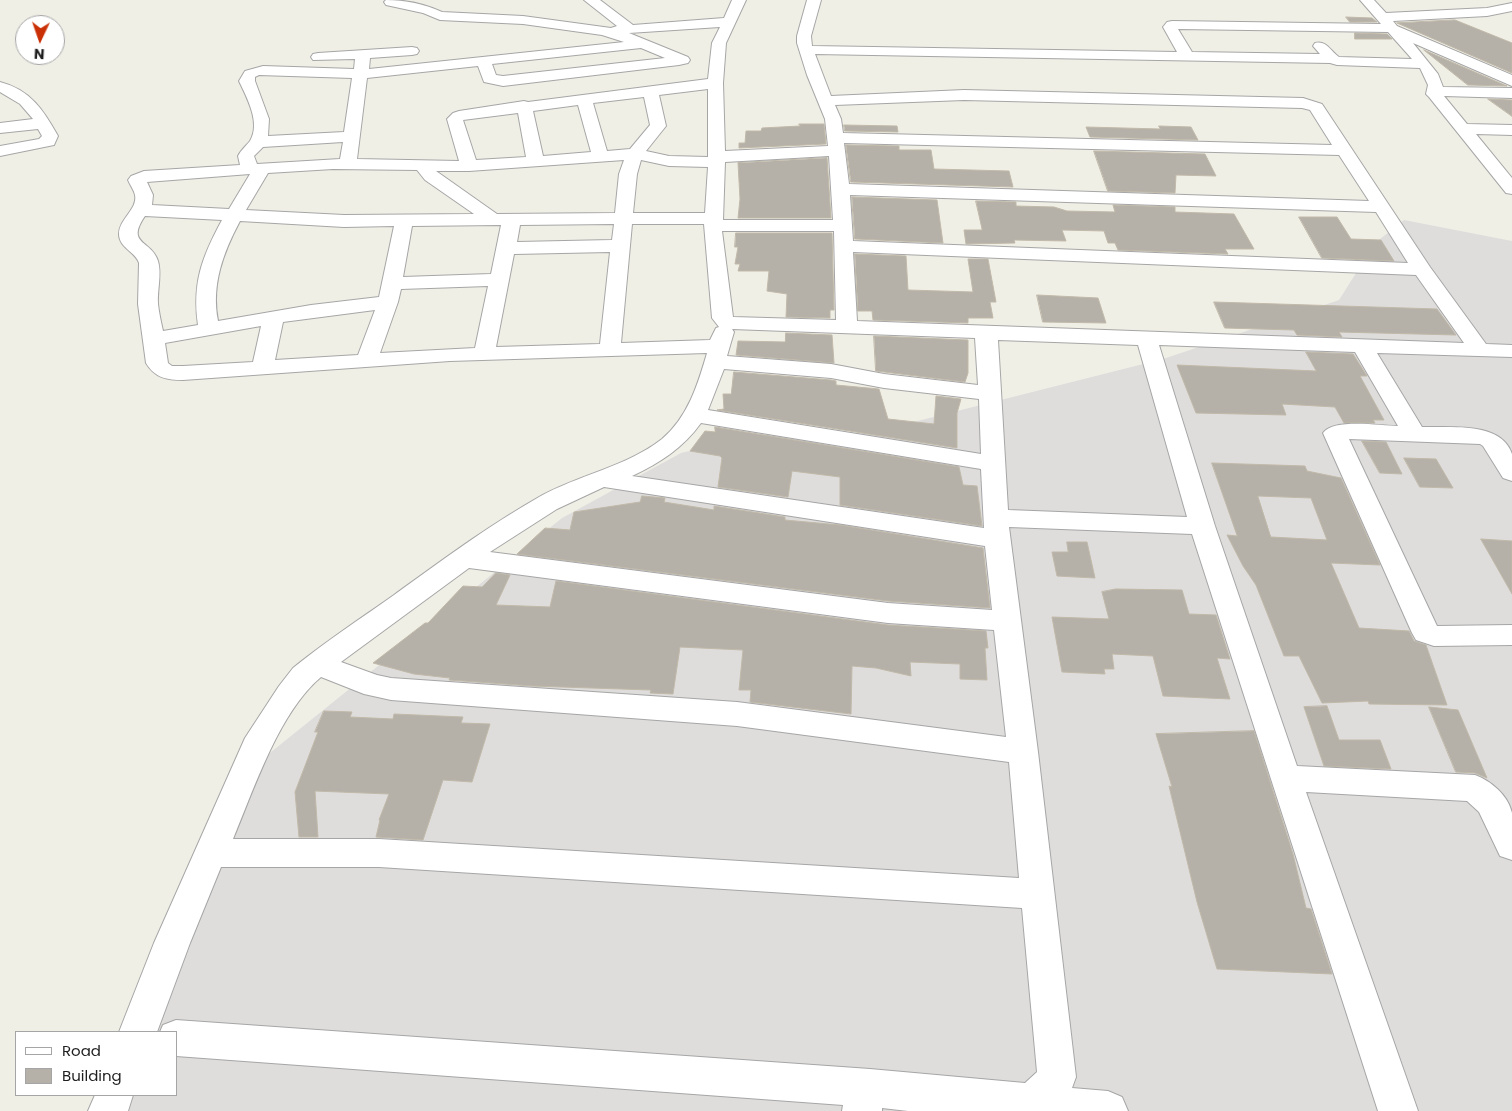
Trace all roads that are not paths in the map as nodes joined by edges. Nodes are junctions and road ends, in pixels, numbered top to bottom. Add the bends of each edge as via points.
1 (591, 0) edge
2 (814, 0) edge
3 (1367, 0) edge
4 (1486, 0) edge
5 (391, 2) dead end
6 (1511, 8) edge
7 (734, 11) edge
8 (1386, 22) junction
9 (1303, 27) junction
10 (630, 29) junction
11 (602, 31) junction
12 (411, 37) dead end
13 (642, 44) junction
14 (806, 50) junction
15 (364, 55) junction
16 (717, 56) junction
17 (1187, 56) junction
18 (1332, 59) junction
19 (683, 60) junction
20 (484, 61) junction
21 (1424, 64) junction
22 (436, 67) junction
23 (263, 70) junction
24 (362, 74) junction
25 (503, 81) junction
26 (1512, 81) edge
27 (715, 83) junction
28 (0, 87) edge
29 (650, 91) junction
30 (1435, 91) junction
31 (1512, 92) edge
32 (584, 99) junction
33 (825, 101) junction
34 (519, 107) junction
35 (44, 123) junction
36 (0, 128) edge
37 (1463, 129) junction
38 (1512, 130) edge
39 (352, 138) junction
40 (258, 142) junction
41 (836, 144) junction
42 (0, 150) edge
43 (1343, 150) junction
44 (635, 154) junction
45 (600, 155) junction
46 (535, 160) junction
47 (717, 160) junction
48 (348, 164) junction
49 (422, 165) junction
50 (469, 166) junction
51 (256, 169) junction
52 (841, 189) junction
53 (1512, 189) edge
54 (1380, 207) junction
55 (140, 210) junction
56 (234, 216) junction
57 (512, 218) junction
58 (492, 219) junction
59 (404, 220) junction
60 (624, 220) junction
61 (714, 222) junction
62 (843, 226) junction
63 (621, 246) junction
64 (844, 246) junction
65 (505, 248) junction
66 (1422, 269) junction
67 (499, 280) junction
68 (390, 293) junction
69 (273, 318) junction
70 (847, 327) junction
71 (209, 329) junction
72 (982, 333) junction
73 (1146, 337) junction
74 (154, 339) junction
75 (720, 343) junction
76 (1362, 345) junction
77 (610, 350) junction
78 (1478, 350) junction
79 (1512, 351) edge
80 (484, 354) junction
81 (366, 361) junction
82 (263, 368) junction
83 (989, 393) junction
84 (694, 415) junction
85 (1414, 434) junction
86 (993, 463) junction
87 (1512, 473) edge
88 (602, 479) junction
89 (1202, 526) junction
90 (996, 528) junction
91 (464, 558) junction
92 (1006, 620) junction
93 (1512, 635) edge
94 (317, 664) junction
95 (1023, 752) junction
96 (1284, 778) junction
97 (1502, 803) edge
98 (1512, 846) edge
99 (212, 853) junction
100 (1038, 894) junction
101 (138, 1031) edge
102 (178, 1038) edge
103 (114, 1096) edge
104 (866, 1100) edge
105 (1029, 1103) junction
106 (108, 1111) edge
107 (1108, 1111) edge
108 (1398, 1111) edge

1 - 10 street
2 - 14 street via 804,36
3 - 8 street
4 - 6 street
5 - 11 street via 440,16 523,20
6 - 8 street
7 - 10 street
7 - 16 street via 719,43
8 - 9 street
8 - 21 street
8 - 26 street
9 - 17 street via 1172,25 1170,27
9 - 18 street
10 - 11 street
11 - 13 street
12 - 15 street via 367,42 363,46
13 - 19 street
13 - 20 street
14 - 17 street
14 - 33 street
15 - 22 street via 428,50
15 - 23 street via 291,58
15 - 24 street
16 - 19 street
16 - 27 street
17 - 18 street
18 - 21 street
19 - 25 street
20 - 22 street
20 - 25 street via 490,79
21 - 30 street via 1433,77
22 - 24 street
23 - 24 street
23 - 40 street via 252,72 247,77 262,122
24 - 39 street
25 - 34 street
27 - 29 street
27 - 47 street
28 - 35 street via 30,103
29 - 32 street
29 - 44 street via 658,126
30 - 31 street
30 - 37 street via 1434,94
32 - 34 street
32 - 45 street
33 - 41 street via 833,118
33 - 43 street via 964,95 1302,103 1316,107
34 - 46 street
34 - 50 street via 468,113 455,119
35 - 36 street
35 - 42 street via 50,136 48,141
37 - 38 street
37 - 53 street
39 - 40 street
39 - 48 street
40 - 51 street via 246,156
41 - 43 street
41 - 47 street
41 - 52 street
43 - 54 street
44 - 45 street
44 - 47 street via 669,161
44 - 60 street via 628,174
45 - 46 street
46 - 50 street
47 - 61 street
48 - 49 street
48 - 51 street
49 - 50 street
49 - 58 street
51 - 55 street via 144,176 137,180 144,195
51 - 56 street
52 - 54 street
52 - 62 street
54 - 66 street
55 - 56 street
55 - 74 street via 130,224 128,236 149,263 148,304
56 - 59 street via 322,221
56 - 71 street via 214,256 205,296
57 - 58 street
57 - 60 street
57 - 65 street
58 - 59 street
59 - 68 street
60 - 61 street
60 - 63 street
61 - 62 street
61 - 75 street via 722,318
62 - 64 street
63 - 65 street
63 - 77 street
64 - 66 street
64 - 70 street
65 - 67 street
66 - 78 street
67 - 68 street
67 - 80 street
68 - 69 street
68 - 81 street
69 - 71 street
69 - 82 street
70 - 72 street
70 - 75 street
71 - 74 street
72 - 73 street
72 - 83 street via 987,338
73 - 76 street
73 - 89 street
74 - 82 street via 157,364 167,372
75 - 77 street
75 - 83 street via 884,381
75 - 84 street
76 - 78 street
76 - 85 street
77 - 80 street
78 - 79 street
80 - 81 street
81 - 82 street
83 - 86 street
84 - 86 street
84 - 88 street via 674,440 649,458
85 - 87 street via 1485,437 1490,439
85 - 93 street via 1339,430 1335,433 1426,633 1434,636
86 - 90 street
88 - 90 street
88 - 91 street via 548,502
89 - 90 street
89 - 96 street
90 - 92 street
91 - 92 street via 888,613
91 - 94 street
92 - 95 street
94 - 95 street via 374,686 391,689 737,714
94 - 99 street via 289,694 260,738
95 - 100 street
96 - 97 street via 1475,788
96 - 108 street
97 - 98 street
99 - 100 street via 379,854
99 - 101 street via 172,943
100 - 105 street via 1057,1077 1047,1091
102 - 104 street
103 - 106 street
104 - 105 street
105 - 107 street

